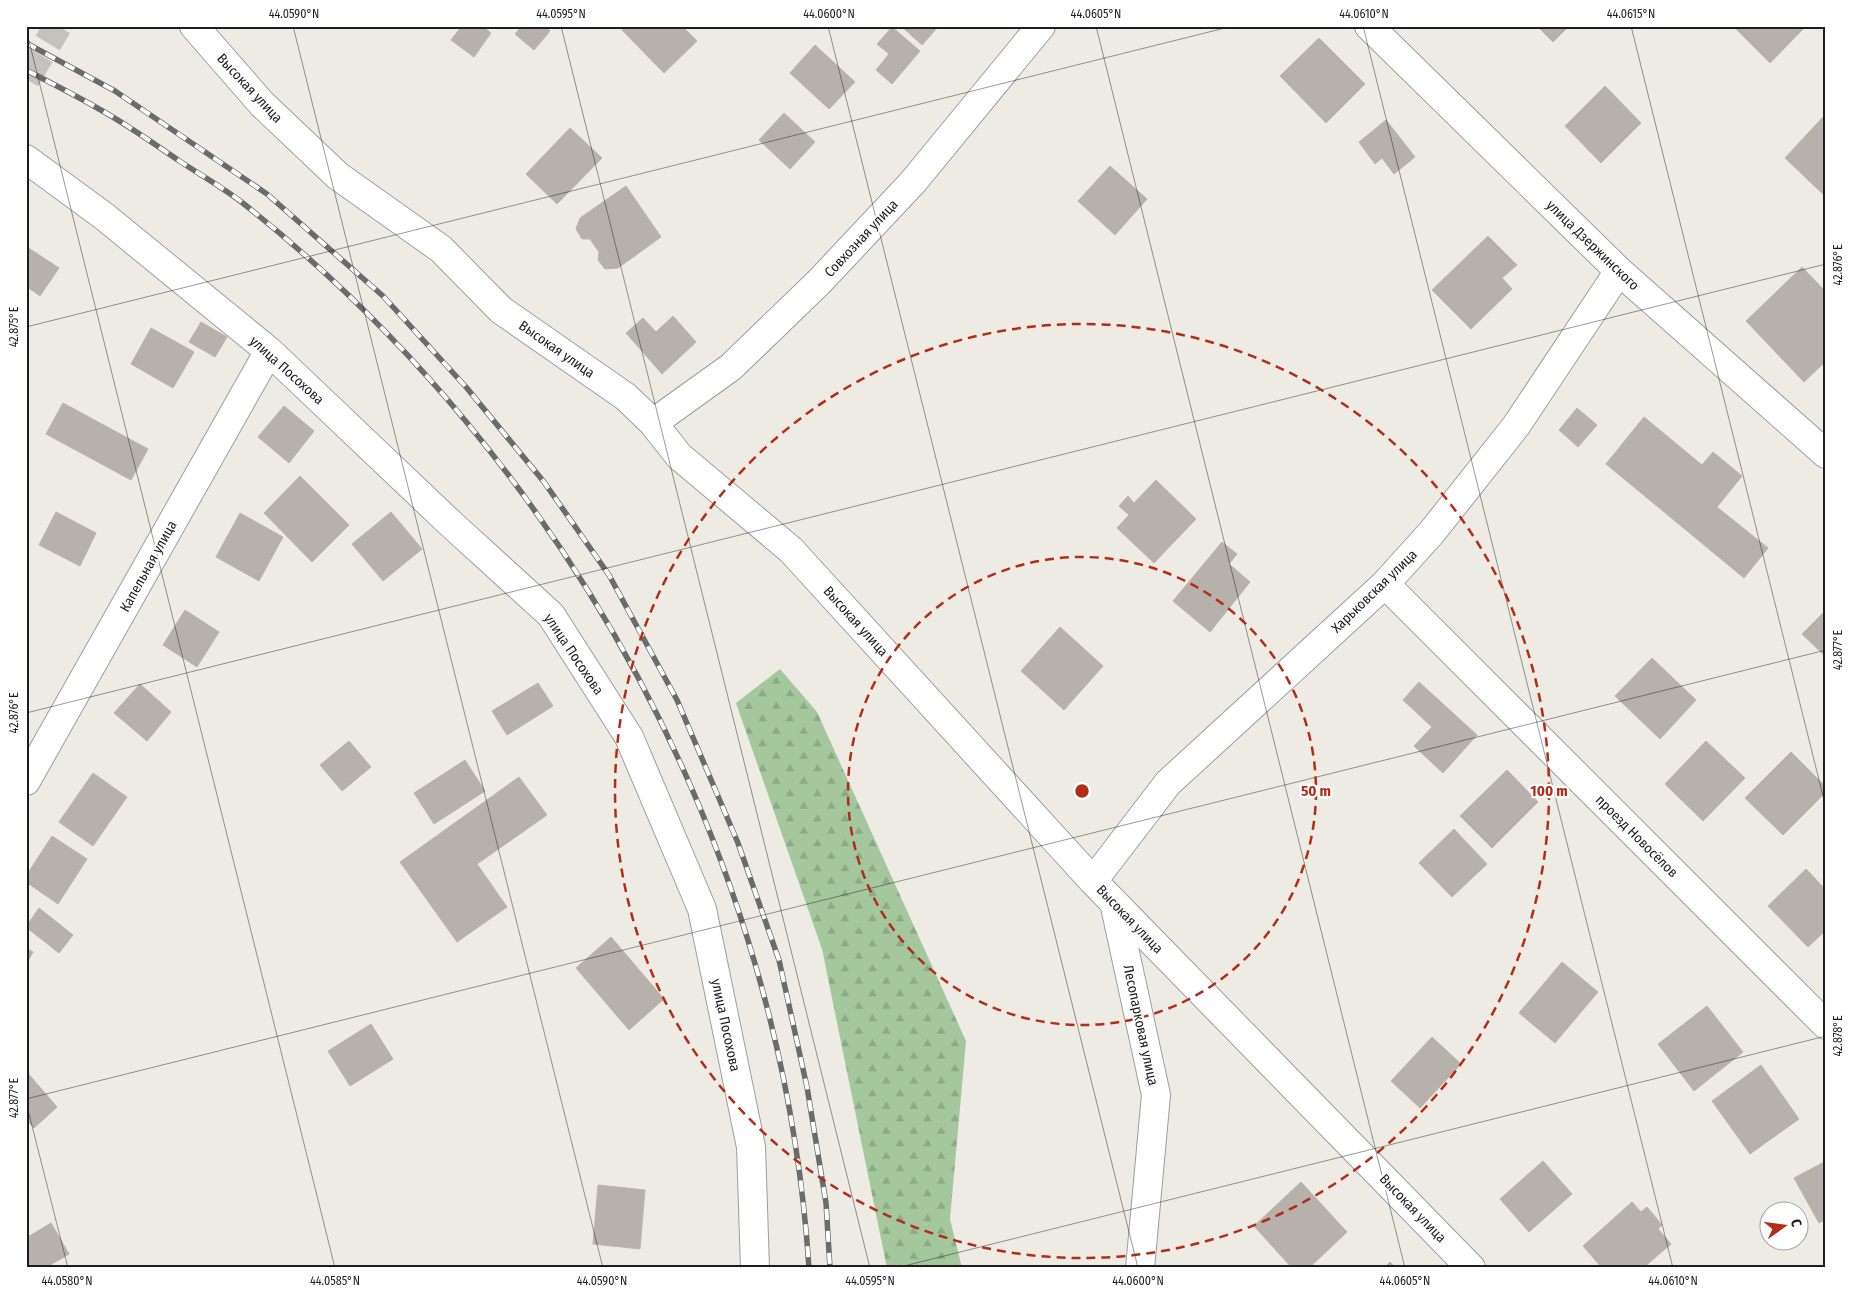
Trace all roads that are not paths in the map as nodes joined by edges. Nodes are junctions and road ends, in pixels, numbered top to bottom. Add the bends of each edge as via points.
1 (194, 26) edge
2 (1041, 26) edge
3 (1370, 26) edge
4 (26, 159) edge
5 (1619, 271) junction
6 (269, 351) junction
7 (653, 423) junction
8 (1826, 454) edge
9 (1385, 584) junction
10 (26, 781) edge
11 (1093, 881) junction
12 (1114, 902) junction
13 (1826, 1025) edge
14 (755, 1268) edge
15 (1140, 1268) edge
16 (1472, 1268) edge

1 - 7 street, Высокая улица via 262,104 338,176 441,249 501,310 626,397
2 - 7 street, Совхозная улица via 913,182 819,282 731,367
3 - 5 street, улица Дзержинского
4 - 6 street, улица Посохова via 105,217
5 - 8 street, улица Дзержинского
5 - 9 street, Харьковская улица via 1516,426 1432,532
6 - 10 street, Капельная улица
6 - 14 street, улица Посохова via 551,615 629,737 702,909 751,1147
7 - 11 street, Высокая улица via 679,456 792,550
9 - 11 street, Харьковская улица via 1168,783
9 - 13 street, проезд Новосёлов
11 - 12 street, Высокая улица
12 - 15 street, Лесопарковая улица via 1156,1095
12 - 16 street, Высокая улица

